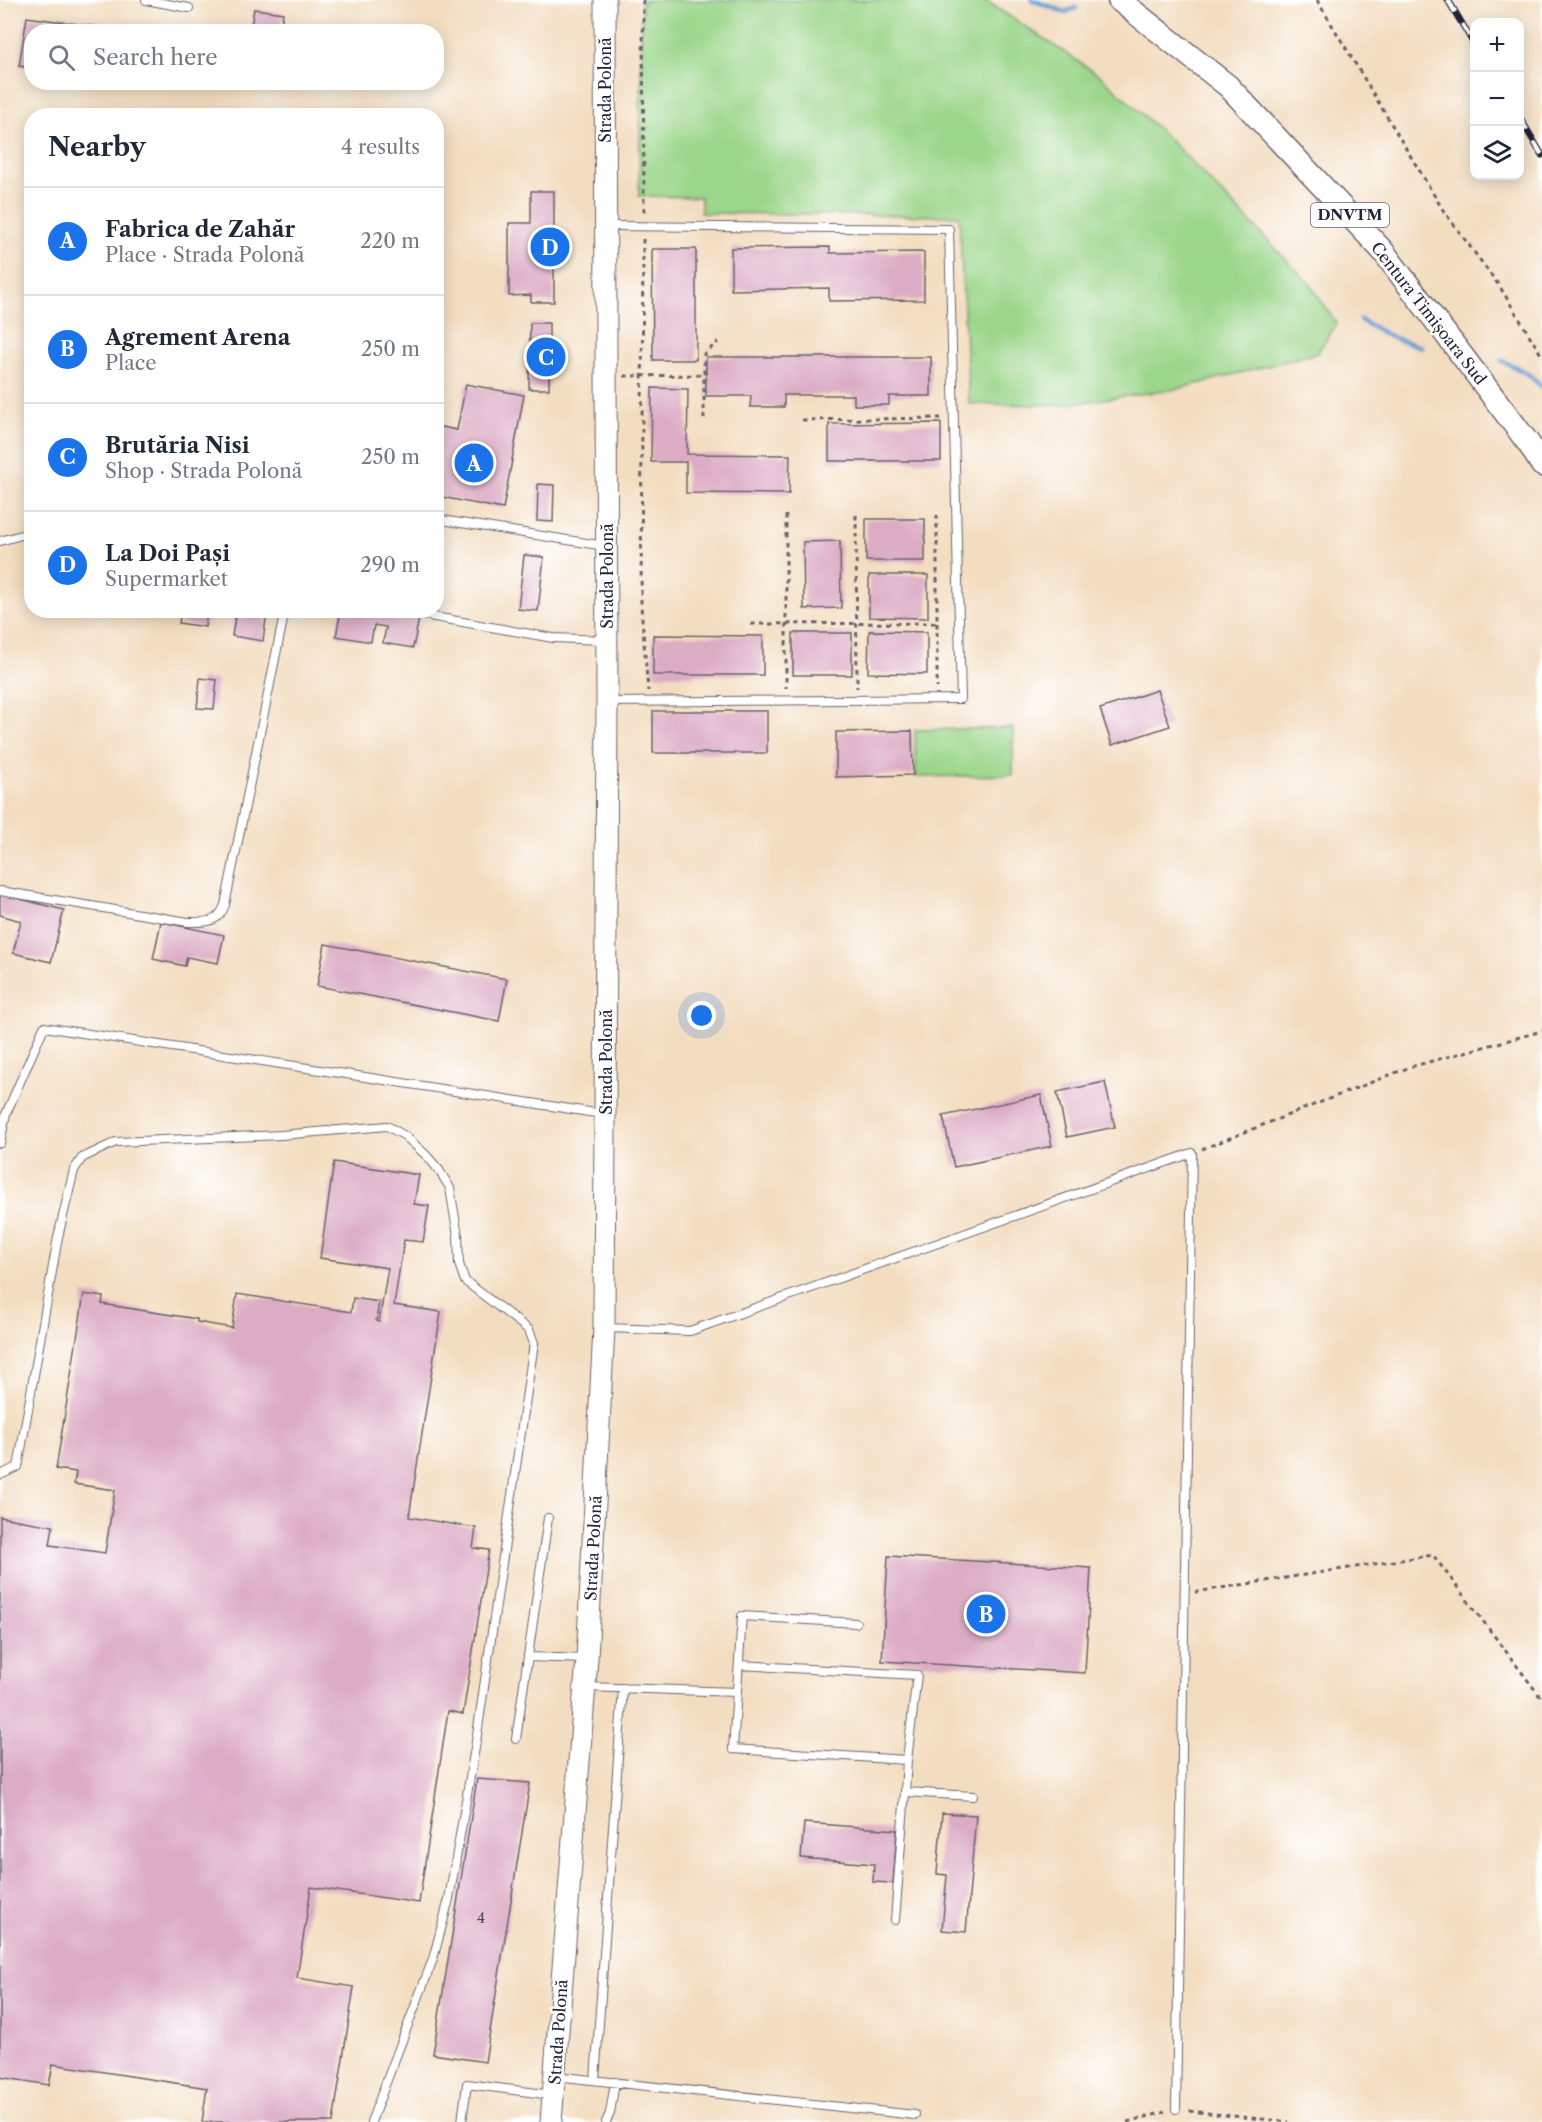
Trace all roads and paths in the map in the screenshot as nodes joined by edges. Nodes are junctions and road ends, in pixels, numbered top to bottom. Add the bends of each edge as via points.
1 (146, 0) edge
2 (605, 0) edge
3 (643, 0) edge
4 (1119, 0) edge
5 (1317, 0) edge
6 (189, 8) dead end
7 (605, 226) junction
8 (644, 226) junction
9 (718, 342) dead end
10 (1542, 356) edge
11 (704, 375) junction
12 (617, 376) dead end
13 (641, 376) junction
14 (953, 418) junction
15 (704, 419) dead end
16 (802, 420) dead end
17 (1542, 465) edge
18 (937, 514) dead end
19 (786, 515) dead end
20 (856, 515) dead end
21 (444, 520) edge
22 (24, 534) edge
23 (0, 541) edge
24 (607, 546) junction
25 (283, 618) edge
26 (440, 618) edge
27 (857, 623) junction
28 (937, 623) junction
29 (751, 624) dead end
30 (786, 624) junction
31 (607, 640) junction
32 (937, 698) junction
33 (786, 699) junction
34 (857, 699) junction
35 (607, 702) junction
36 (649, 702) junction
37 (0, 891) edge
38 (1542, 1031) edge
39 (606, 1114) junction
40 (0, 1143) edge
41 (1192, 1153) junction
42 (604, 1328) junction
43 (0, 1475) edge
44 (548, 1518) dead end
45 (1185, 1594) junction
46 (856, 1623) dead end
47 (528, 1657) junction
48 (586, 1659) junction
49 (739, 1665) junction
50 (585, 1687) junction
51 (623, 1688) junction
52 (737, 1692) junction
53 (1542, 1699) edge
54 (516, 1740) dead end
55 (907, 1760) junction
56 (905, 1792) junction
57 (973, 1796) dead end
58 (896, 1920) dead end
59 (595, 2080) junction
60 (615, 2082) junction
61 (554, 2085) junction
62 (1176, 2109) junction
63 (915, 2115) dead end
64 (370, 2122) edge
65 (462, 2122) edge
66 (551, 2122) edge
67 (606, 2122) edge
68 (1127, 2122) edge
69 (1288, 2122) edge

1 - 6 lane
2 - 7 main road, Strada Polonă
3 - 8 path, Strada Polonă
4 - 17 main road, Centura Timișoara Sud / DNVTM via 1228,86 1382,250
5 - 10 path via 1443,210 1500,287
7 - 8 lane
7 - 24 main road, Strada Polonă
8 - 13 path, Strada Polonă
8 - 14 lane via 949,229
9 - 11 path via 704,354
11 - 13 path
11 - 15 path
12 - 13 path
13 - 36 path, Strada Polonă via 641,606
14 - 16 path
14 - 32 lane via 961,699
18 - 28 path
19 - 30 path
20 - 27 path
21 - 24 lane
22 - 23 lane
24 - 31 main road, Strada Polonă
25 - 37 lane via 225,905 217,919 188,922
26 - 31 lane via 553,638
27 - 28 path
27 - 30 path
27 - 34 path
28 - 32 path
29 - 30 path
30 - 33 path
31 - 35 main road, Strada Polonă
32 - 34 lane
33 - 34 lane
33 - 36 lane
35 - 36 lane
35 - 39 main road, Strada Polonă
38 - 41 path via 1410,1068
39 - 40 lane via 44,1028 6,1114
39 - 42 main road, Strada Polonă
41 - 42 lane via 690,1330
41 - 45 lane
42 - 48 main road, Strada Polonă
43 - 64 lane via 18,1467 58,1237 74,1170 82,1158 116,1142 387,1126 405,1136 439,1170 450,1188 459,1264 465,1281 529,1330 534,1343 449,1899 433,1959
44 - 47 lane
45 - 53 path via 1433,1555
45 - 62 lane
46 - 49 lane via 742,1616
47 - 48 lane
47 - 54 lane
48 - 50 main road, Strada Polonă
49 - 52 lane
49 - 55 lane via 917,1675
50 - 51 lane
50 - 61 main road, Strada Polonă
51 - 52 lane
51 - 59 lane
52 - 55 lane via 733,1749
55 - 56 lane
56 - 57 lane
56 - 58 lane
59 - 60 lane
59 - 61 lane
60 - 63 lane
60 - 67 lane
61 - 65 lane via 467,2084
61 - 66 main road, Strada Polonă
62 - 68 path
62 - 69 path

